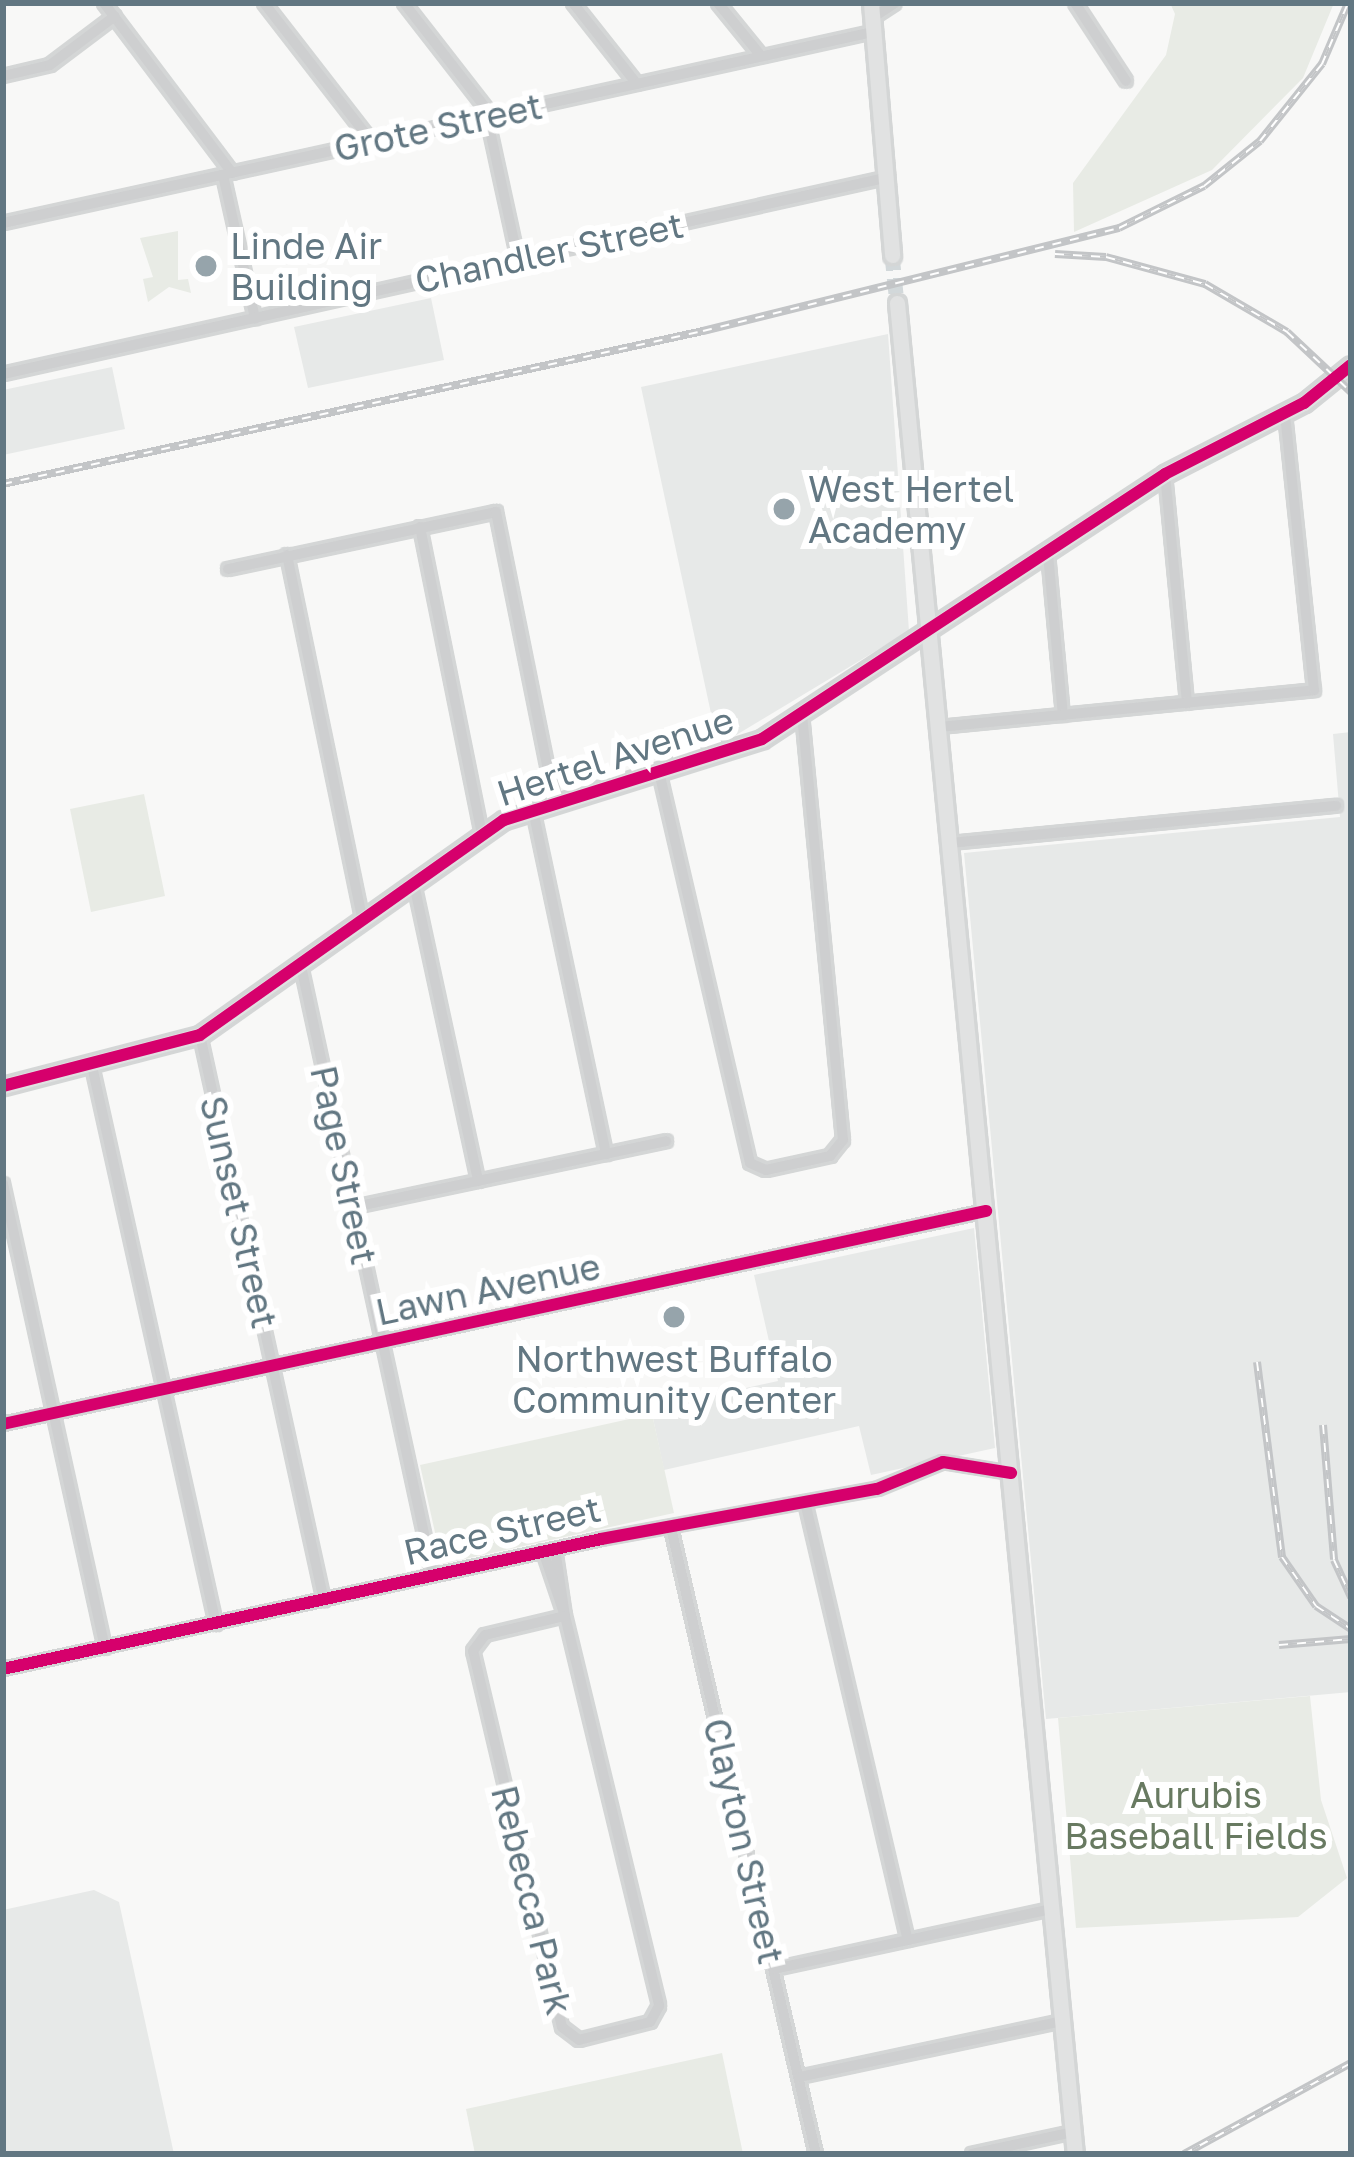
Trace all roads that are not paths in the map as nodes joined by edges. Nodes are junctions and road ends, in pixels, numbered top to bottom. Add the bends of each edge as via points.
1 (104, 3) edge
2 (264, 3) edge
3 (404, 3) edge
4 (573, 3) edge
5 (718, 3) edge
6 (895, 3) edge
7 (1076, 3) edge
8 (115, 16) junction
9 (872, 18) edge
10 (760, 56) junction
11 (3, 76) edge
12 (1126, 81) dead end
13 (637, 84) junction
14 (489, 116) junction
15 (372, 142) junction
16 (228, 174) junction
17 (885, 178) junction
18 (3, 223) edge
19 (892, 255) tunnel mouth
20 (518, 260) junction
21 (897, 303) tunnel mouth
22 (255, 318) junction
23 (1351, 365) edge
24 (3, 374) edge
25 (1285, 413) junction
26 (1165, 474) junction
27 (421, 527) junction
28 (1048, 554) junction
29 (287, 555) junction
30 (228, 569) dead end
31 (929, 633) junction
32 (1187, 703) junction
33 (802, 715) junction
34 (1063, 715) junction
35 (939, 727) junction
36 (660, 776) junction
37 (555, 804) junction
38 (1336, 806) dead end
39 (533, 810) junction
40 (482, 834) junction
41 (950, 843) junction
42 (414, 884) junction
43 (363, 921) junction
44 (301, 966) junction
45 (200, 1035) junction
46 (92, 1066) junction
47 (3, 1086) edge
48 (666, 1141) dead end
49 (606, 1154) junction
50 (478, 1181) junction
51 (3, 1184) edge
52 (354, 1207) junction
53 (986, 1211) junction
54 (383, 1343) junction
55 (274, 1365) junction
56 (163, 1389) junction
57 (53, 1413) junction
58 (3, 1424) edge
59 (1011, 1473) junction
60 (805, 1502) junction
61 (671, 1528) junction
62 (549, 1550) junction
63 (433, 1575) junction
64 (324, 1600) junction
65 (565, 1616) junction
66 (216, 1624) junction
67 (105, 1648) junction
68 (3, 1670) edge
69 (1052, 1909) junction
70 (908, 1940) junction
71 (774, 1969) junction
72 (1063, 2021) junction
73 (799, 2078) junction
74 (1073, 2132) junction
75 (816, 2154) edge
76 (972, 2154) edge
77 (1075, 2154) edge

1 - 8 street
2 - 15 street
3 - 14 street
4 - 13 street
5 - 10 street
6 - 9 street
7 - 12 street
8 - 11 street via 50,65
8 - 16 street
9 - 10 street, Grote Street
9 - 17 main road
10 - 13 street, Grote Street
13 - 14 street, Grote Street
14 - 15 street, Grote Street
14 - 20 street
15 - 16 street, Grote Street
16 - 18 street, Grote Street
16 - 22 street
17 - 19 main road
17 - 20 street, Chandler Street
20 - 22 street, Chandler Street
21 - 31 main road
22 - 24 street, Chandler Street
23 - 25 main road, Hertel Avenue
25 - 26 main road, Hertel Avenue
25 - 32 street via 1314,690
26 - 28 main road, Hertel Avenue
26 - 32 street
27 - 29 street
27 - 37 street via 496,512
27 - 40 street
28 - 31 main road, Hertel Avenue
28 - 34 street
29 - 30 street
29 - 43 street
31 - 33 main road, Hertel Avenue
31 - 35 main road
32 - 34 street
33 - 36 main road, Hertel Avenue via 727,755
33 - 36 street via 838,1150 766,1170 753,1166
34 - 35 street
35 - 41 main road
36 - 37 main road, Hertel Avenue
37 - 39 main road, Hertel Avenue
38 - 41 street
39 - 40 main road, Hertel Avenue
39 - 49 street
40 - 42 main road, Hertel Avenue
41 - 53 main road
42 - 43 main road, Hertel Avenue
42 - 50 street
43 - 44 main road, Hertel Avenue
44 - 45 main road, Hertel Avenue
44 - 52 street, Page Street
45 - 46 main road, Hertel Avenue
45 - 55 street, Sunset Street
46 - 47 main road, Hertel Avenue
46 - 56 street
48 - 49 street
49 - 50 street
50 - 52 street
51 - 57 street
52 - 54 street, Page Street
53 - 54 street, Lawn Avenue
53 - 59 main road
54 - 55 street, Lawn Avenue
54 - 63 street, Page Street
55 - 56 street, Lawn Avenue
55 - 64 street, Sunset Street
56 - 57 street, Lawn Avenue
56 - 66 street
57 - 58 street, Lawn Avenue
57 - 67 street
59 - 60 street, Race Street via 943,1462 877,1490
59 - 69 main road
60 - 61 street, Race Street
60 - 70 street
61 - 62 street, Race Street
61 - 71 street, Clayton Street
62 - 63 street, Race Street
62 - 65 street, Rebecca Park
63 - 64 street, Race Street
64 - 66 street, Race Street
65 - 65 street, Rebecca Park via 659,2006 650,2022 579,2040 562,2026 473,1651 485,1634
66 - 67 street, Race Street
67 - 68 street, Race Street
69 - 70 street
69 - 72 main road
70 - 71 street
71 - 73 street, Clayton Street
72 - 73 street
72 - 74 main road
73 - 75 street, Clayton Street
74 - 76 street
74 - 77 main road

